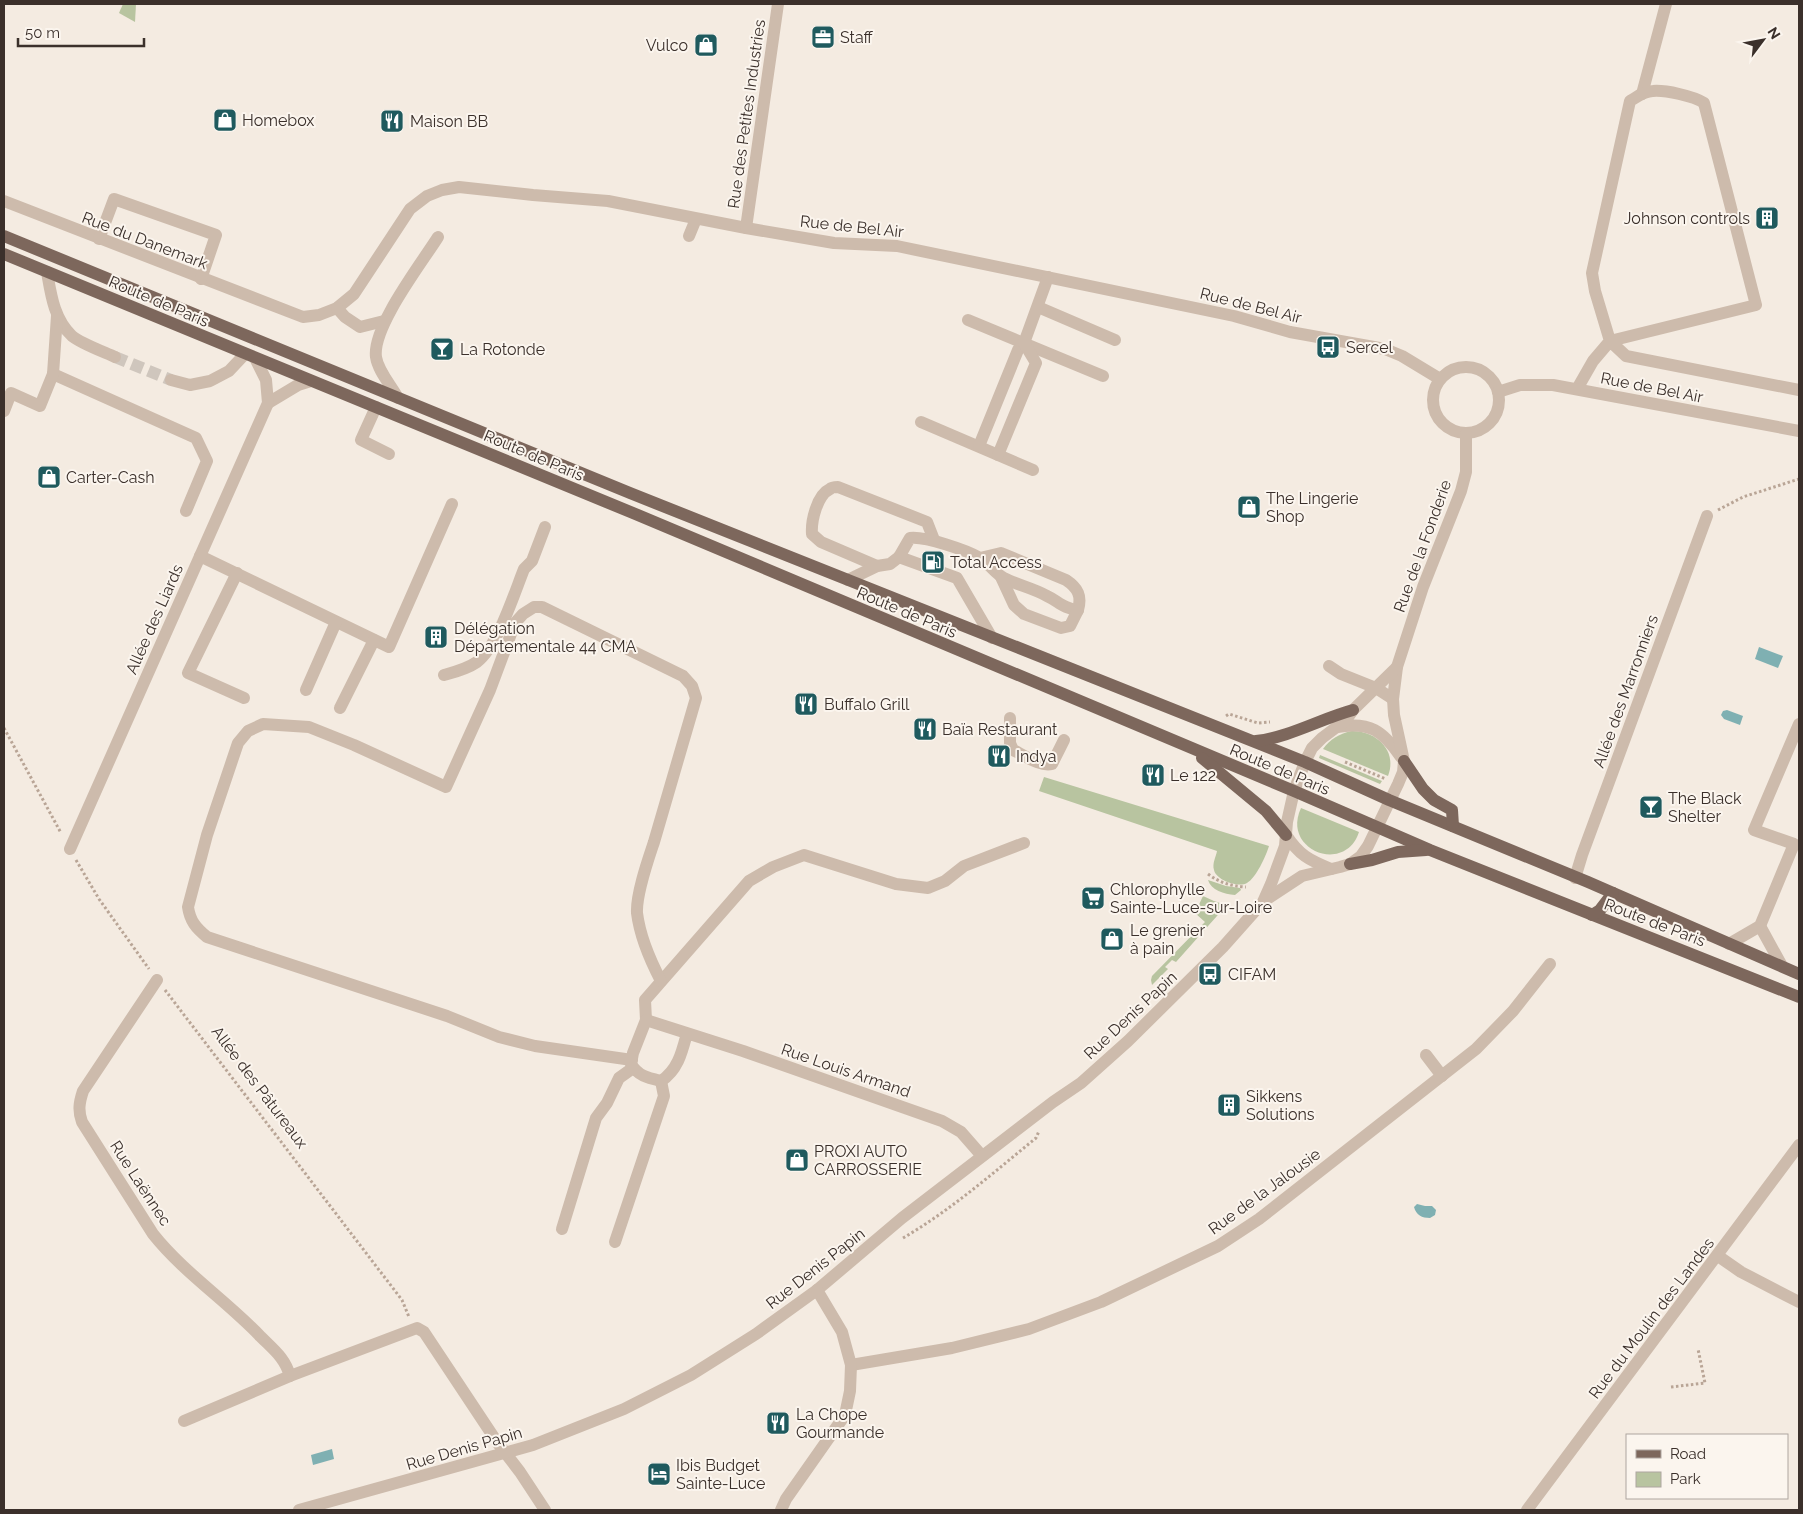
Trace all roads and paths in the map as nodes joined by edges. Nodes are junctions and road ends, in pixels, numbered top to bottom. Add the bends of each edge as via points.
1 (778, 4) edge
2 (1666, 4) edge
3 (1642, 94) junction
4 (4, 201) edge
5 (696, 218) junction
6 (746, 228) junction
7 (4, 236) edge
8 (689, 236) dead end
9 (438, 237) dead end
10 (99, 239) junction
11 (4, 254) edge
12 (47, 272) junction
13 (1048, 277) junction
14 (201, 279) junction
15 (1038, 307) junction
16 (276, 308) joint
17 (337, 308) junction
18 (57, 316) junction
19 (968, 320) dead end
20 (384, 322) junction
21 (1115, 340) dead end
22 (1610, 341) junction
23 (1024, 343) junction
24 (250, 356) junction
25 (115, 357) tunnel mouth
26 (53, 374) junction
27 (1103, 376) dead end
28 (1440, 378) junction
29 (171, 380) tunnel mouth
30 (311, 380) junction
31 (1577, 389) junction
32 (1799, 390) edge
33 (1498, 392) junction
34 (398, 398) junction
35 (268, 403) junction
36 (376, 407) junction
37 (4, 411) edge
38 (921, 422) dead end
39 (1799, 431) edge
40 (1466, 434) junction
41 (979, 446) junction
42 (388, 454) dead end
43 (998, 455) junction
44 (1033, 470) dead end
45 (1799, 480) edge
46 (452, 504) dead end
47 (186, 511) dead end
48 (1707, 516) joint
49 (545, 527) dead end
50 (934, 540) junction
51 (200, 556) junction
52 (899, 557) junction
53 (980, 558) junction
54 (877, 566) junction
55 (237, 574) junction
56 (1001, 577) junction
57 (848, 580) junction
58 (1078, 610) junction
59 (336, 622) junction
60 (992, 638) junction
61 (374, 640) junction
62 (1329, 666) dead end
63 (1398, 667) junction
64 (444, 675) dead end
65 (1376, 688) junction
66 (306, 690) dead end
67 (244, 698) dead end
68 (1393, 699) junction
69 (340, 708) dead end
70 (1353, 710) junction
71 (1010, 718) dead end
72 (1799, 724) edge
73 (1337, 727) junction
74 (4, 728) edge
75 (1064, 740) dead end
76 (1254, 742) junction
77 (1193, 750) junction
78 (1404, 761) junction
79 (1304, 762) junction
80 (1294, 792) junction
81 (1389, 800) junction
82 (1453, 826) junction
83 (1376, 828) junction
84 (1286, 835) junction
85 (1024, 843) dead end
86 (70, 849) junction
87 (1430, 850) junction
88 (1350, 864) junction
89 (1331, 868) junction
90 (1208, 874) dead end
91 (1575, 878) junction
92 (1246, 887) dead end
93 (1613, 894) junction
94 (1263, 902) junction
95 (1592, 915) junction
96 (1760, 926) junction
97 (1730, 944) junction
98 (1550, 964) dead end
99 (1782, 966) junction
100 (1799, 974) edge
101 (157, 980) junction
102 (661, 982) junction
103 (1799, 997) edge
104 (646, 1020) junction
105 (687, 1033) junction
106 (1426, 1055) dead end
107 (632, 1064) junction
108 (1442, 1076) junction
109 (661, 1081) junction
110 (1799, 1145) edge
111 (982, 1156) junction
112 (562, 1229) dead end
113 (615, 1242) dead end
114 (1718, 1256) junction
115 (817, 1290) junction
116 (1799, 1302) edge
117 (417, 1328) junction
118 (1698, 1349) dead end
119 (851, 1365) junction
120 (290, 1376) junction
121 (1672, 1387) dead end
122 (184, 1421) dead end
123 (505, 1454) junction
124 (299, 1510) edge
125 (545, 1510) edge
126 (781, 1510) edge
127 (1527, 1510) edge

1 - 6 street, Rue des Petites Industries
2 - 3 street
3 - 22 street via 1630,101 1626,115 1592,273
3 - 22 street via 1652,90 1696,97 1704,103 1756,305
4 - 10 street, Rue du Danemark
5 - 6 street, Rue de Bel Air
5 - 8 street
5 - 17 street, Rue de Bel Air via 608,201 459,188 442,190 410,209 354,294
6 - 13 street, Rue de Bel Air via 834,243 897,246
7 - 34 main road, Route de Paris
9 - 20 street
10 - 14 street, Rue du Danemark
10 - 14 street via 114,199 216,235
11 - 12 main road, Route de Paris
12 - 18 street
12 - 24 main road, Route de Paris
13 - 15 street
13 - 28 street, Rue de Bel Air via 1234,316 1290,332 1385,349
14 - 16 street, Rue du Danemark
15 - 21 street
15 - 23 street
16 - 17 street, Rue de Bel Air via 303,317 319,316
17 - 20 street via 360,327
18 - 25 street via 73,337
18 - 26 street
19 - 23 street
20 - 34 street via 376,355
22 - 31 street via 1593,361
22 - 32 street via 1626,356
23 - 27 street
23 - 41 street via 1018,350
23 - 43 street via 1036,363
24 - 29 street via 210,381 190,385
24 - 30 main road, Route de Paris
24 - 35 street via 266,380
26 - 37 street via 40,406 11,393
26 - 47 street via 196,438 207,461
28 - 33 street via 1456,368 1473,368 1484,372
28 - 40 street via 1433,393 1435,414 1448,428
30 - 35 street
30 - 36 main road, Route de Paris
31 - 33 street, Rue de Bel Air via 1553,385 1520,386
31 - 39 street, Rue de Bel Air
33 - 40 street via 1498,410 1492,421 1483,429
34 - 57 main road, Route de Paris
35 - 51 street, Allée des Liards
36 - 42 street via 361,440
36 - 77 main road, Route de Paris
38 - 41 street
40 - 63 street, Rue de la Fonderie via 1466,472 1462,491 1423,587
41 - 43 street
43 - 44 street
45 - 48 path via 1744,497
46 - 61 street via 389,648
48 - 91 street, Allée des Marronniers
49 - 64 street via 496,638 478,661
50 - 52 street via 910,538
50 - 53 street
50 - 54 street via 927,522 838,487 829,489 817,506 811,525 812,534 821,542
51 - 55 street
51 - 86 street, Allée des Liards
52 - 54 street via 890,564
52 - 60 street via 957,578
53 - 56 street
53 - 58 street via 1001,553 1066,580 1080,594
54 - 57 street
55 - 59 street
55 - 67 street via 188,673
56 - 58 street via 1047,596 1070,610
56 - 58 street via 1014,605 1024,614 1061,628 1070,626
57 - 60 main road, Route de Paris
59 - 61 street
59 - 66 street
60 - 76 main road, Route de Paris
61 - 69 street
62 - 65 street
63 - 65 street
63 - 68 street, Rue de la Fonderie
65 - 68 street
65 - 70 street
68 - 78 street, Rue de la Fonderie
70 - 73 street
70 - 76 main road via 1294,733
71 - 75 street via 1013,750 1047,765 1052,764
72 - 96 street via 1754,830 1794,844
73 - 78 street via 1352,724 1375,729 1386,736
73 - 79 street via 1312,748
74 - 86 path, Allée des Pâtureaux
76 - 79 main road, Route de Paris
77 - 80 main road, Route de Paris
77 - 84 main road via 1266,811
78 - 81 street via 1403,772
78 - 82 main road via 1423,790 1452,810
79 - 80 street
79 - 81 main road, Route de Paris
80 - 83 main road, Route de Paris
80 - 84 street
81 - 82 main road, Route de Paris
81 - 83 street
82 - 91 main road, Route de Paris
83 - 87 main road, Route de Paris
83 - 88 street via 1364,851
84 - 89 street via 1300,854
84 - 94 street via 1282,858
85 - 102 street via 964,866 946,881 928,888 896,884 804,855 749,881
86 - 101 path, Allée des Pâtureaux via 99,899
87 - 88 main road via 1398,852
87 - 95 main road, Route de Paris
88 - 89 street
89 - 94 street via 1302,876
90 - 92 path via 1228,885
91 - 93 main road, Route de Paris
93 - 95 main road
93 - 97 main road, Route de Paris
94 - 111 street, Rue Denis Papin via 1223,947 1128,1041 1081,1082
95 - 103 main road, Route de Paris
96 - 97 street
96 - 99 street
97 - 99 main road, Route de Paris
98 - 108 street, Rue de la Jalousie via 1476,1049
99 - 100 main road, Route de Paris
101 - 117 path, Allée des Pâtureaux via 402,1300
101 - 120 street, Rue Laënnec via 83,1091 79,1113 165,1249 243,1317 287,1363
102 - 104 street via 645,1000
102 - 107 street via 651,963 637,911 650,854 696,698 692,686 683,676 542,607 534,607 515,623 490,690 446,788 354,744 309,727 263,724 248,731 238,743 207,835 188,907 195,927 207,937 447,1016 499,1037
104 - 105 street
104 - 107 street
105 - 109 street via 682,1055 670,1075
105 - 111 street, Rue Louis Armand via 942,1121 961,1132
106 - 108 street
107 - 109 street via 645,1078
107 - 112 street via 619,1078 596,1118
108 - 119 street, Rue de la Jalousie via 1259,1219 1218,1246 1101,1302 1029,1329 952,1348
109 - 113 street via 664,1096
110 - 114 street, Rue du Moulin des Landes
111 - 115 street, Rue Denis Papin
114 - 116 street via 1741,1272
114 - 127 street, Rue du Moulin des Landes
115 - 119 street via 842,1332
115 - 123 street, Rue Denis Papin via 691,1375 624,1409
117 - 120 street
117 - 123 street via 424,1332
118 - 121 path via 1705,1383
119 - 126 street via 845,1415
120 - 122 street
123 - 124 street, Rue Denis Papin
123 - 125 street

